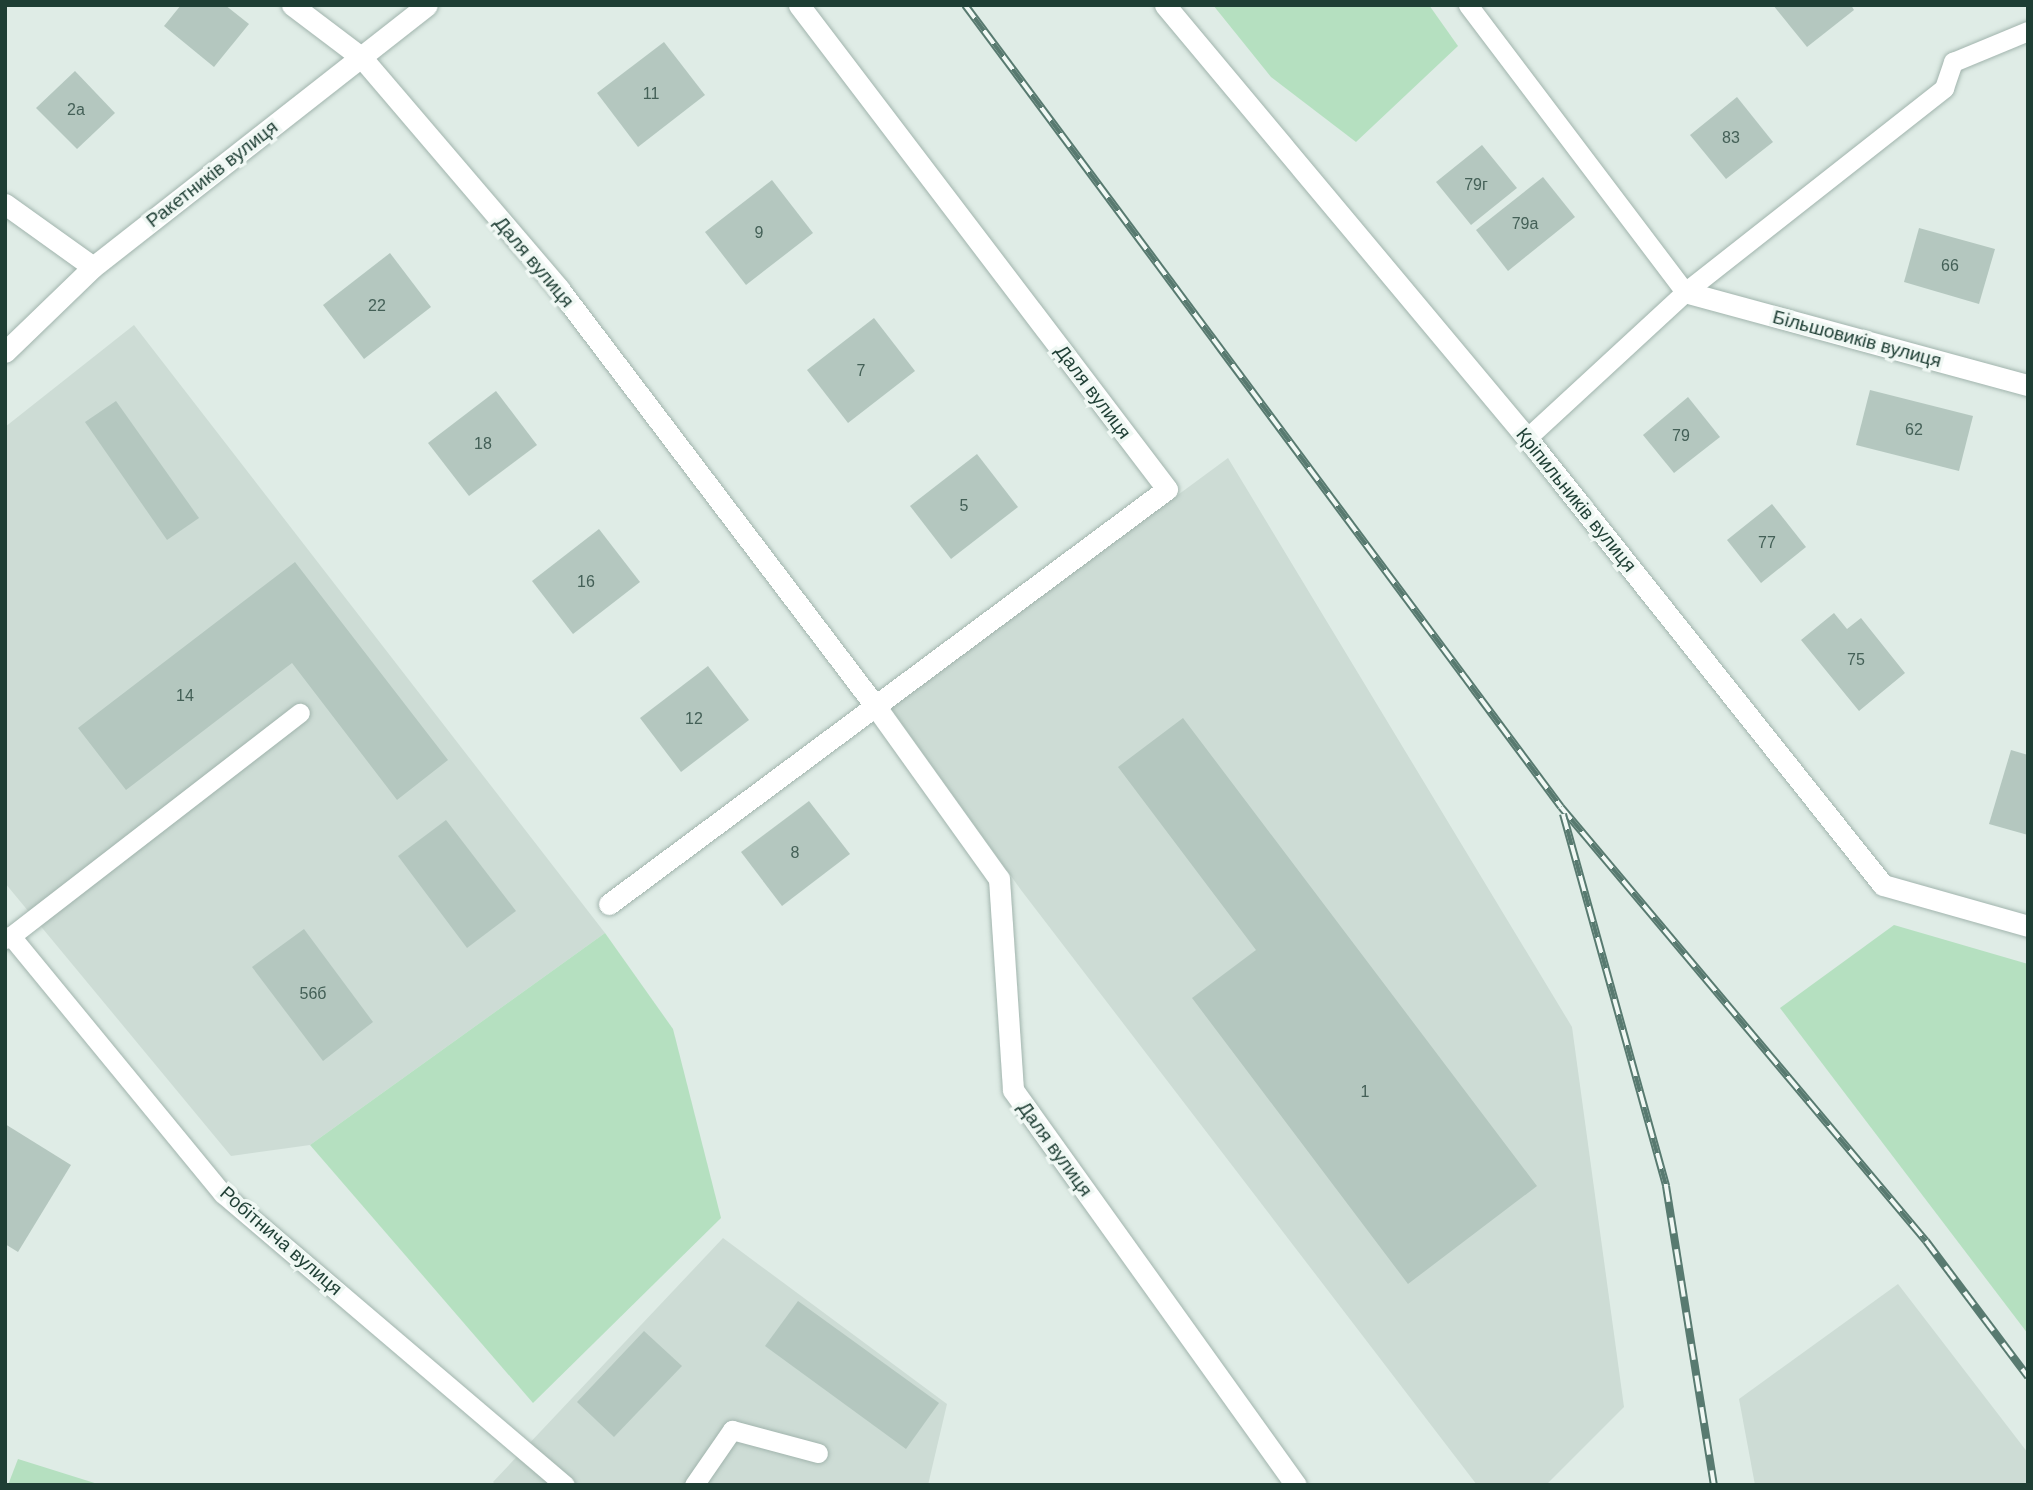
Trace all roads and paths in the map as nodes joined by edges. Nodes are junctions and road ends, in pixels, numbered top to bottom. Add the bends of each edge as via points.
1 (292, 5) edge
2 (427, 5) edge
3 (799, 5) edge
4 (1165, 5) edge
5 (1468, 5) edge
6 (2028, 31) edge
7 (362, 58) junction
8 (5, 204) edge
9 (93, 267) junction
10 (1685, 292) junction
11 (5, 352) edge
12 (2028, 385) edge
13 (1527, 438) junction
14 (876, 707) junction
15 (300, 713) dead end
16 (609, 904) dead end
17 (2028, 926) edge
18 (8, 938) edge
19 (818, 1453) dead end
20 (565, 1485) edge
21 (694, 1485) edge
22 (1296, 1485) edge

1 - 7 street, Даля вулиця
2 - 7 street, Ракетників вулиця
3 - 14 street, Даля вулиця via 1167,489
4 - 13 street, Кріпильників вулиця
5 - 10 lane
6 - 10 lane via 1953,62 1944,88
7 - 9 street, Ракетників вулиця
7 - 14 street, Даля вулиця via 559,289
8 - 9 street
9 - 11 street, Ракетників вулиця
10 - 12 street, Більшовиків вулиця
10 - 13 lane
13 - 17 street, Кріпильників вулиця via 1882,885
14 - 16 street, Даля вулиця
14 - 22 street, Даля вулиця via 999,879 1013,1090
15 - 18 lane
18 - 20 lane, Робітнича вулиця via 223,1194
19 - 21 lane via 732,1430

